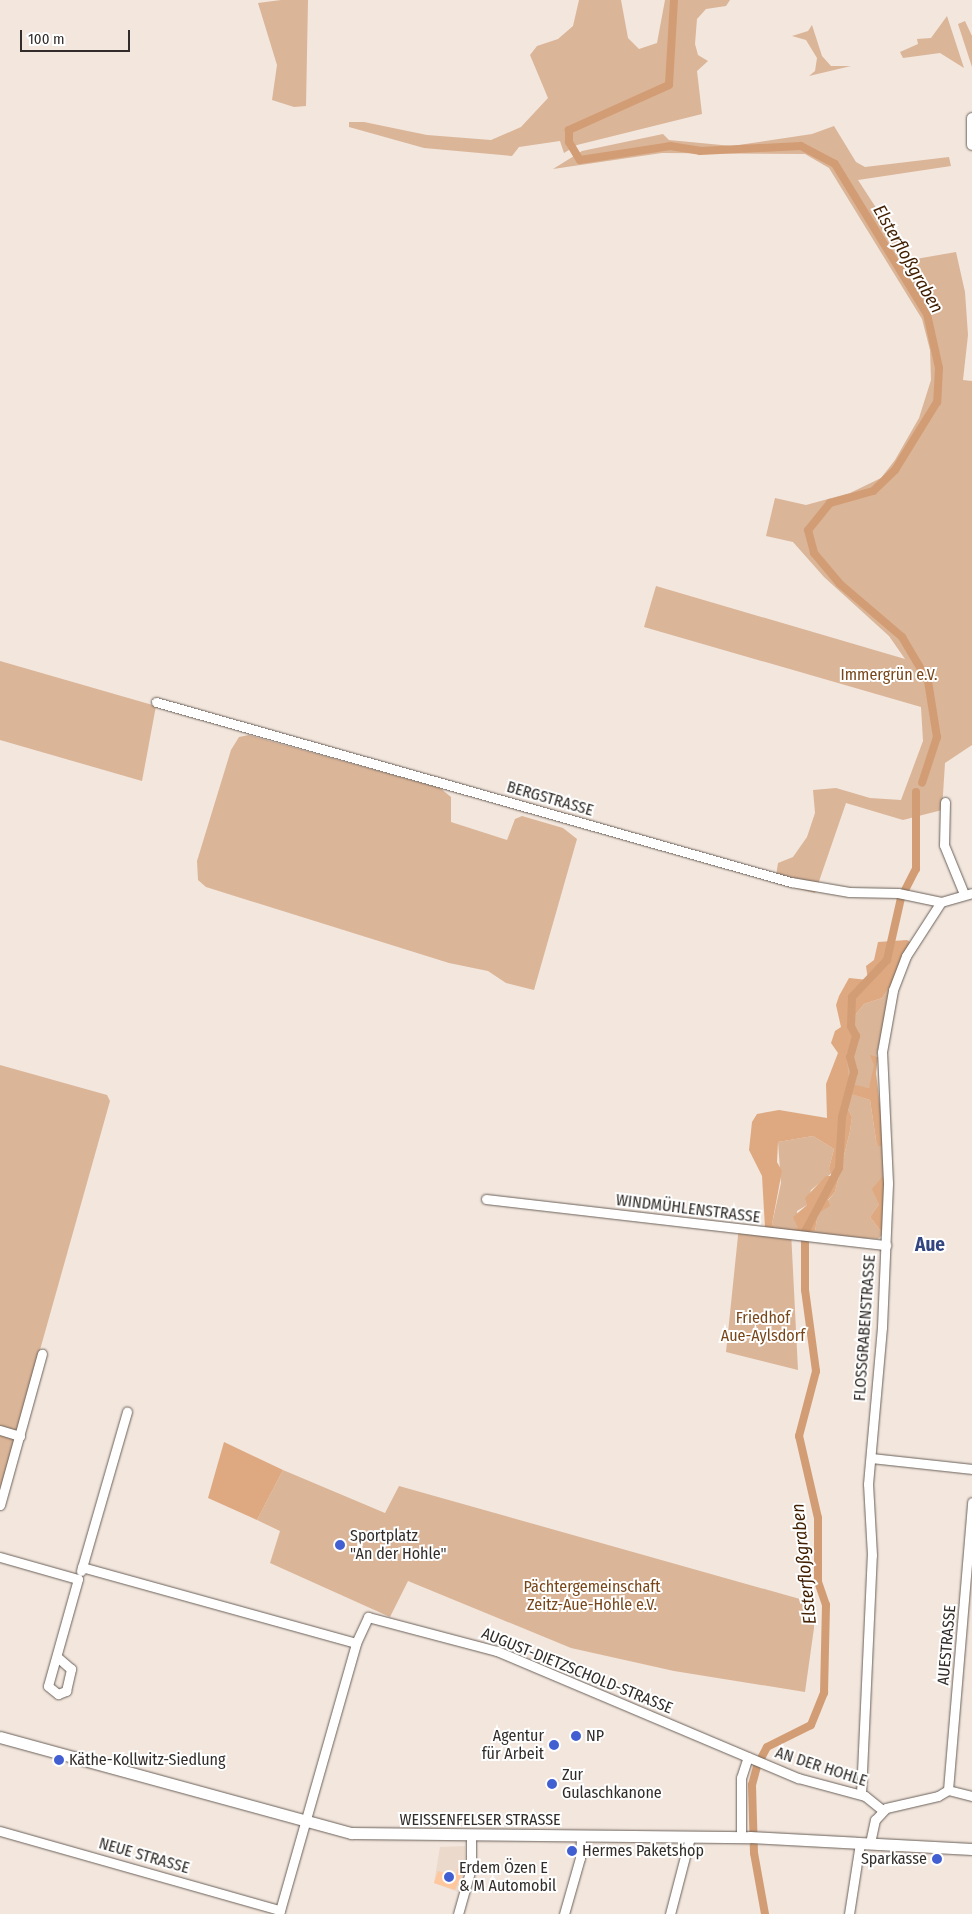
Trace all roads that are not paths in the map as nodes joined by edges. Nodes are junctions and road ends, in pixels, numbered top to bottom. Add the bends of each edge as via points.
1 (972, 118) edge
2 (972, 144) edge
3 (156, 702) dead end
4 (945, 802) dead end
5 (968, 894) edge
6 (941, 902) junction
7 (486, 1199) dead end
8 (886, 1245) junction
9 (42, 1354) dead end
10 (127, 1412) dead end
11 (0, 1430) edge
12 (20, 1436) junction
13 (871, 1458) junction
14 (972, 1470) edge
15 (972, 1502) edge
16 (0, 1505) edge
17 (0, 1557) edge
18 (82, 1567) junction
19 (78, 1579) junction
20 (967, 1637) edge
21 (356, 1642) junction
22 (57, 1657) dead end
23 (0, 1737) edge
24 (754, 1760) junction
25 (948, 1790) junction
26 (861, 1794) junction
27 (972, 1796) edge
28 (882, 1810) junction
29 (305, 1822) junction
30 (0, 1831) edge
31 (471, 1836) junction
32 (581, 1836) junction
33 (750, 1837) junction
34 (690, 1838) junction
35 (865, 1843) junction
36 (972, 1849) edge
37 (280, 1912) edge
38 (458, 1914) edge
39 (564, 1914) edge
40 (670, 1914) edge
41 (849, 1914) edge

1 - 2 street
3 - 6 street, BERGSTRASSE via 791,882 854,892 898,893
4 - 5 street via 944,845
5 - 6 street
6 - 8 street, FLOSSGRABENSTRASSE via 898,973 882,1052 881,1083 888,1133
7 - 8 street, WINDMÜHLENSTRASSE
8 - 13 street, FLOSSGRABENSTRASSE
9 - 12 street
10 - 18 street
11 - 12 street
12 - 16 street
13 - 14 street
13 - 26 street, FLOSSGRABENSTRASSE via 868,1501 872,1564
15 - 20 street, AUESTRASSE
17 - 19 street
18 - 19 street
18 - 21 street
19 - 22 street
20 - 25 street, AUESTRASSE
21 - 24 street, AUGUST-DIETZSCHOLD-STRASSE via 368,1618 497,1651
21 - 29 street, AUGUST-DIETZSCHOLD-STRASSE
23 - 29 street, WEISSENFELSER STRASSE
24 - 26 street, AN DER HOHLE via 804,1780
24 - 33 street via 741,1778
25 - 27 street
25 - 28 street
26 - 28 street, AN DER HOHLE
28 - 35 street
29 - 31 street, WEISSENFELSER STRASSE via 360,1834
29 - 37 street, AUGUST-DIETZSCHOLD-STRASSE
30 - 37 street, NEUE STRASSE
31 - 32 street, WEISSENFELSER STRASSE
31 - 38 street via 471,1868
32 - 34 street, WEISSENFELSER STRASSE
32 - 39 street via 580,1858
33 - 34 street, WEISSENFELSER STRASSE
33 - 35 street, WEISSENFELSER STRASSE
34 - 40 street
35 - 36 street, WEISSENFELSER STRASSE
35 - 41 street

